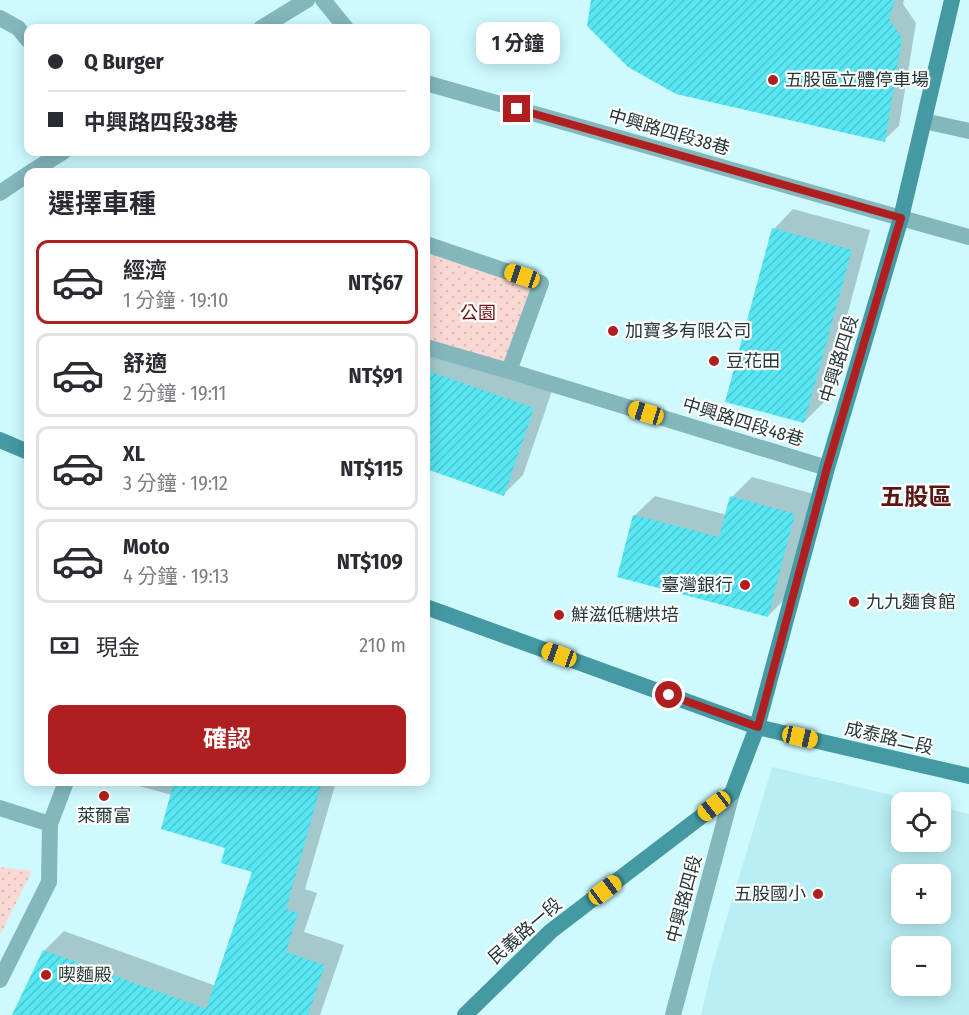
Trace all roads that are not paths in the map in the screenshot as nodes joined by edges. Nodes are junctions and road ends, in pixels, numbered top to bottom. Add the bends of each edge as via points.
1 (307, 0) edge
2 (323, 0) edge
3 (952, 0) edge
4 (0, 18) edge
5 (268, 24) edge
6 (343, 24) edge
7 (24, 35) edge
8 (430, 84) edge
9 (924, 121) junction
10 (969, 131) edge
11 (57, 156) edge
12 (38, 168) edge
13 (24, 177) edge
14 (0, 193) edge
15 (901, 218) junction
16 (969, 237) edge
17 (430, 245) edge
18 (430, 348) edge
19 (510, 371) junction
20 (0, 440) edge
21 (24, 450) edge
22 (827, 468) junction
23 (430, 608) edge
24 (758, 727) junction
25 (969, 776) edge
26 (64, 786) edge
27 (732, 793) junction
28 (0, 808) edge
29 (50, 824) junction
30 (0, 980) edge
31 (465, 1015) edge
32 (673, 1015) edge

1 - 5 street
2 - 6 street
3 - 9 main road, 中興路四段
4 - 7 street
8 - 15 street, 中興路四段38巷
9 - 10 street
9 - 15 main road, 中興路四段
11 - 12 street
13 - 14 street
15 - 16 street, 中興路四段38巷
15 - 22 main road, 中興路四段
17 - 19 street via 541,283
18 - 19 street, 中興路四段48巷
19 - 22 street, 中興路四段48巷
20 - 21 main road
22 - 24 main road, 中興路四段
23 - 24 main road, 成泰路二段
24 - 25 main road, 成泰路二段
24 - 27 main road
26 - 29 street
27 - 31 main road, 民義路一段 via 551,931
27 - 32 street, 中興路四段
28 - 29 street
29 - 30 street via 49,882

